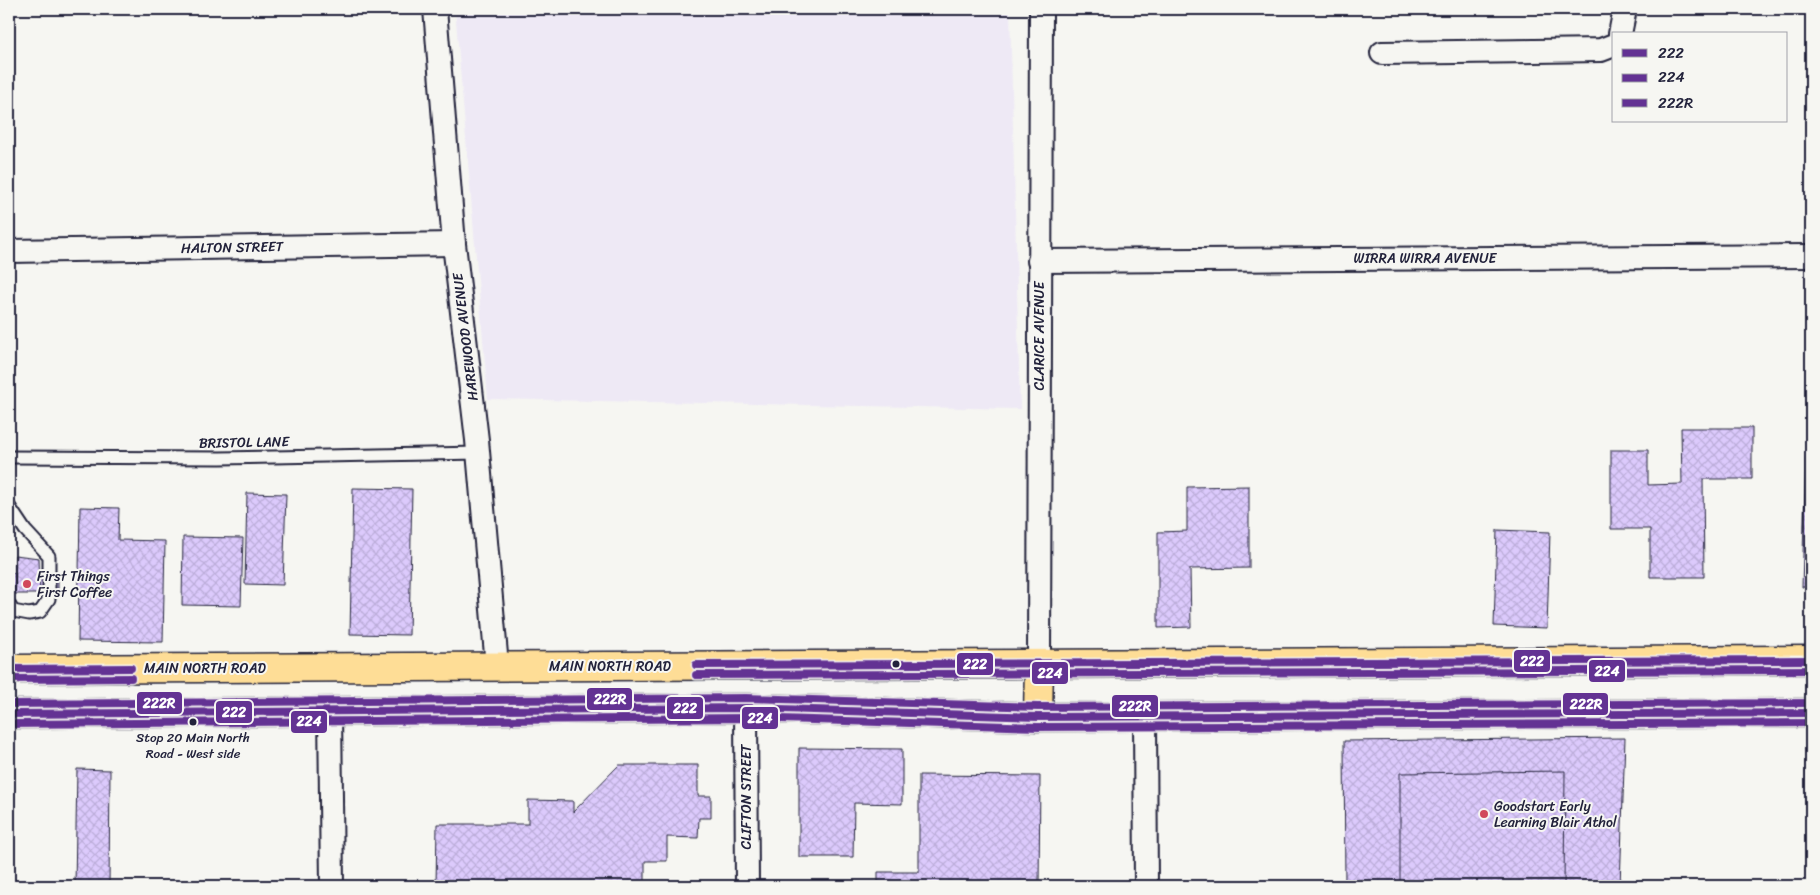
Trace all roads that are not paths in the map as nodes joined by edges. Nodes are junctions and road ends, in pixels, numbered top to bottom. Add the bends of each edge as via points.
1 (435, 9) edge
2 (1041, 9) edge
3 (1625, 9) edge
4 (1620, 32) edge
5 (1612, 46) edge
6 (1382, 53) dead end
7 (454, 244) junction
8 (9, 251) edge
9 (1811, 256) edge
10 (1039, 261) junction
11 (479, 453) junction
12 (9, 457) edge
13 (9, 506) edge
14 (9, 604) edge
15 (1811, 660) edge
16 (745, 664) junction
17 (1038, 664) junction
18 (498, 666) junction
19 (9, 669) edge
20 (746, 708) junction
21 (330, 710) junction
22 (1811, 713) edge
23 (9, 714) edge
24 (1038, 717) junction
25 (1145, 717) junction
26 (332, 886) edge
27 (747, 886) edge
28 (1146, 886) edge

1 - 7 street, HAREWOOD AVENUE
2 - 10 street, CLARICE AVENUE
3 - 4 street
5 - 6 street via 1600,50
7 - 8 street, HALTON STREET
7 - 11 street, HAREWOOD AVENUE
9 - 10 street, WIRRA WIRRA AVENUE
10 - 17 street, CLARICE AVENUE
11 - 12 lane, BRISTOL LANE via 220,458
11 - 18 street, HAREWOOD AVENUE
13 - 14 lane via 49,556 49,599 40,612 13,611
15 - 17 highway, MAIN NORTH ROAD
16 - 17 highway, MAIN NORTH ROAD
16 - 18 highway, MAIN NORTH ROAD
16 - 20 highway
17 - 24 highway
18 - 19 highway, MAIN NORTH ROAD
20 - 21 highway
20 - 24 highway
20 - 27 street, CLIFTON STREET
21 - 23 highway
21 - 26 street
22 - 25 highway
24 - 25 highway
25 - 28 street

